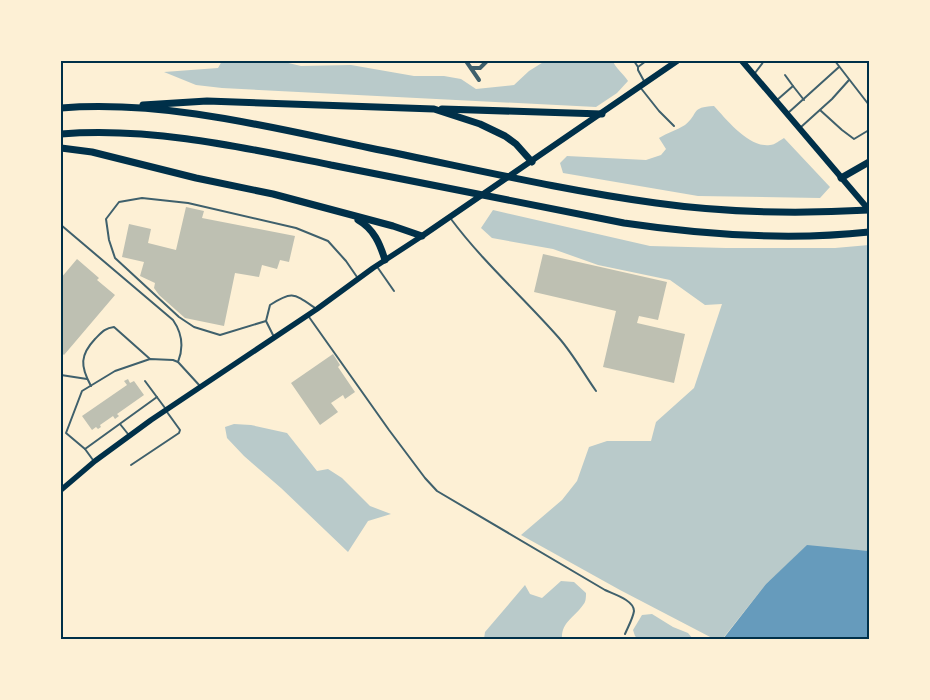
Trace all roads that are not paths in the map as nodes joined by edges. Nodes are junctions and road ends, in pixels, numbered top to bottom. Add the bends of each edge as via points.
1 (466, 61) edge
2 (487, 61) edge
3 (634, 61) edge
4 (646, 61) edge
5 (677, 61) edge
6 (742, 61) edge
7 (764, 61) edge
8 (835, 61) edge
9 (638, 67) junction
10 (840, 67) junction
11 (472, 68) junction
12 (754, 75) junction
13 (784, 75) dead end
14 (479, 80) dead end
15 (849, 80) junction
16 (643, 85) junction
17 (793, 86) junction
18 (804, 100) junction
19 (775, 101) junction
20 (869, 105) edge
21 (61, 108) edge
22 (125, 108) junction
23 (434, 109) junction
24 (820, 110) junction
25 (602, 114) junction
26 (787, 114) junction
27 (674, 126) dead end
28 (799, 129) junction
29 (869, 130) edge
30 (61, 134) edge
31 (61, 148) edge
32 (532, 162) junction
33 (869, 162) edge
34 (842, 178) junction
35 (869, 210) edge
36 (345, 213) junction
37 (450, 217) junction
38 (61, 225) edge
39 (869, 232) edge
40 (422, 236) junction
41 (385, 260) junction
42 (376, 266) junction
43 (358, 279) junction
44 (394, 291) dead end
45 (317, 309) junction
46 (308, 315) junction
47 (266, 321) junction
48 (274, 336) junction
49 (150, 359) junction
50 (178, 362) junction
51 (61, 375) edge
52 (87, 379) junction
53 (145, 381) dead end
54 (91, 386) junction
55 (200, 386) junction
56 (596, 391) dead end
57 (157, 397) junction
58 (166, 410) junction
59 (120, 424) junction
60 (129, 436) junction
61 (84, 450) junction
62 (94, 461) junction
63 (131, 465) dead end
64 (61, 490) edge
65 (625, 634) dead end

1 - 11 street
2 - 11 street via 480,68
3 - 9 lane
4 - 9 lane
5 - 16 main road
6 - 12 main road
7 - 12 lane
8 - 10 lane
9 - 16 lane
10 - 15 lane
10 - 18 lane
11 - 14 street
12 - 19 main road
13 - 17 lane
15 - 20 lane
15 - 24 lane
16 - 25 main road
16 - 27 lane via 659,111
17 - 18 lane
17 - 19 lane
18 - 26 lane
19 - 26 main road
21 - 22 highway
22 - 23 highway via 206,101
22 - 35 highway via 188,113 252,124 592,194 721,210 788,213
23 - 25 highway
23 - 32 highway via 505,136
24 - 28 lane
24 - 29 lane via 854,139
25 - 32 main road
26 - 28 main road
28 - 34 main road
30 - 39 highway via 138,133 196,139 624,223 676,230 744,236
31 - 36 highway via 92,152
32 - 37 main road
33 - 34 highway
34 - 35 main road
36 - 40 highway
36 - 41 highway via 372,231
37 - 40 main road
37 - 56 lane via 468,241 560,339
38 - 50 lane via 173,320 179,328 182,344
40 - 41 main road
41 - 42 main road
42 - 43 main road
42 - 44 lane
43 - 45 main road
43 - 47 lane via 328,241 296,228 188,203 142,198 119,202 106,219 115,258 194,327 220,335
45 - 46 main road
45 - 47 lane via 298,296 286,295 270,305
46 - 48 main road
46 - 65 lane via 389,430 437,491 626,600 634,612
47 - 48 lane
48 - 55 main road
49 - 50 lane
49 - 52 lane via 114,327 106,328 82,357
49 - 54 lane via 115,370
50 - 55 lane
51 - 52 lane
52 - 54 lane
53 - 57 lane
54 - 61 lane via 82,392 66,433
55 - 58 main road
57 - 58 lane
57 - 59 lane
58 - 60 main road
58 - 63 lane via 179,433
59 - 60 lane
59 - 61 lane
60 - 62 main road
61 - 62 lane
62 - 64 main road

